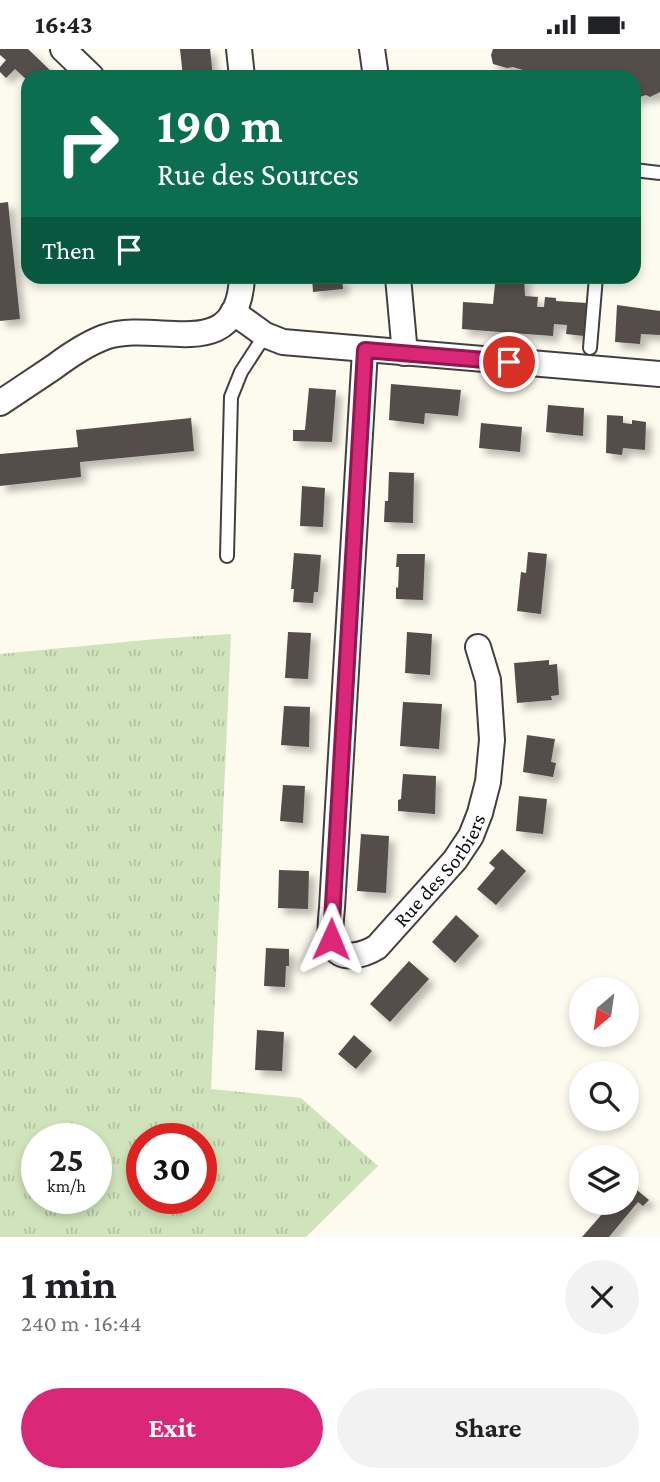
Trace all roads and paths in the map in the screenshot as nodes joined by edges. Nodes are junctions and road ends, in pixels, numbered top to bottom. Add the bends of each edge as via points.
1 (63, 49) edge
2 (239, 49) edge
3 (372, 49) edge
4 (85, 70) edge
5 (241, 70) edge
6 (375, 70) edge
7 (641, 171) edge
8 (660, 173) edge
9 (241, 284) edge
10 (399, 284) edge
11 (595, 284) edge
12 (233, 311) junction
13 (265, 335) junction
14 (590, 348) dead end
15 (365, 350) junction
16 (404, 353) junction
17 (660, 374) edge
18 (0, 381) edge
19 (29, 384) junction
20 (0, 403) edge
21 (227, 555) dead end
22 (478, 647) dead end

1 - 4 street
2 - 5 street
3 - 6 street
7 - 8 lane
9 - 12 street
10 - 16 street
11 - 14 lane
12 - 13 street
12 - 19 street via 208,333 139,332 107,337 81,348
13 - 15 street via 283,342
13 - 21 lane via 231,397
15 - 16 street
15 - 22 street, Rue des Sorbiers via 332,908 331,939 344,954 363,955 377,947 455,860 476,824 488,782 492,740 488,680
16 - 17 street
18 - 19 street via 10,386
19 - 20 street

